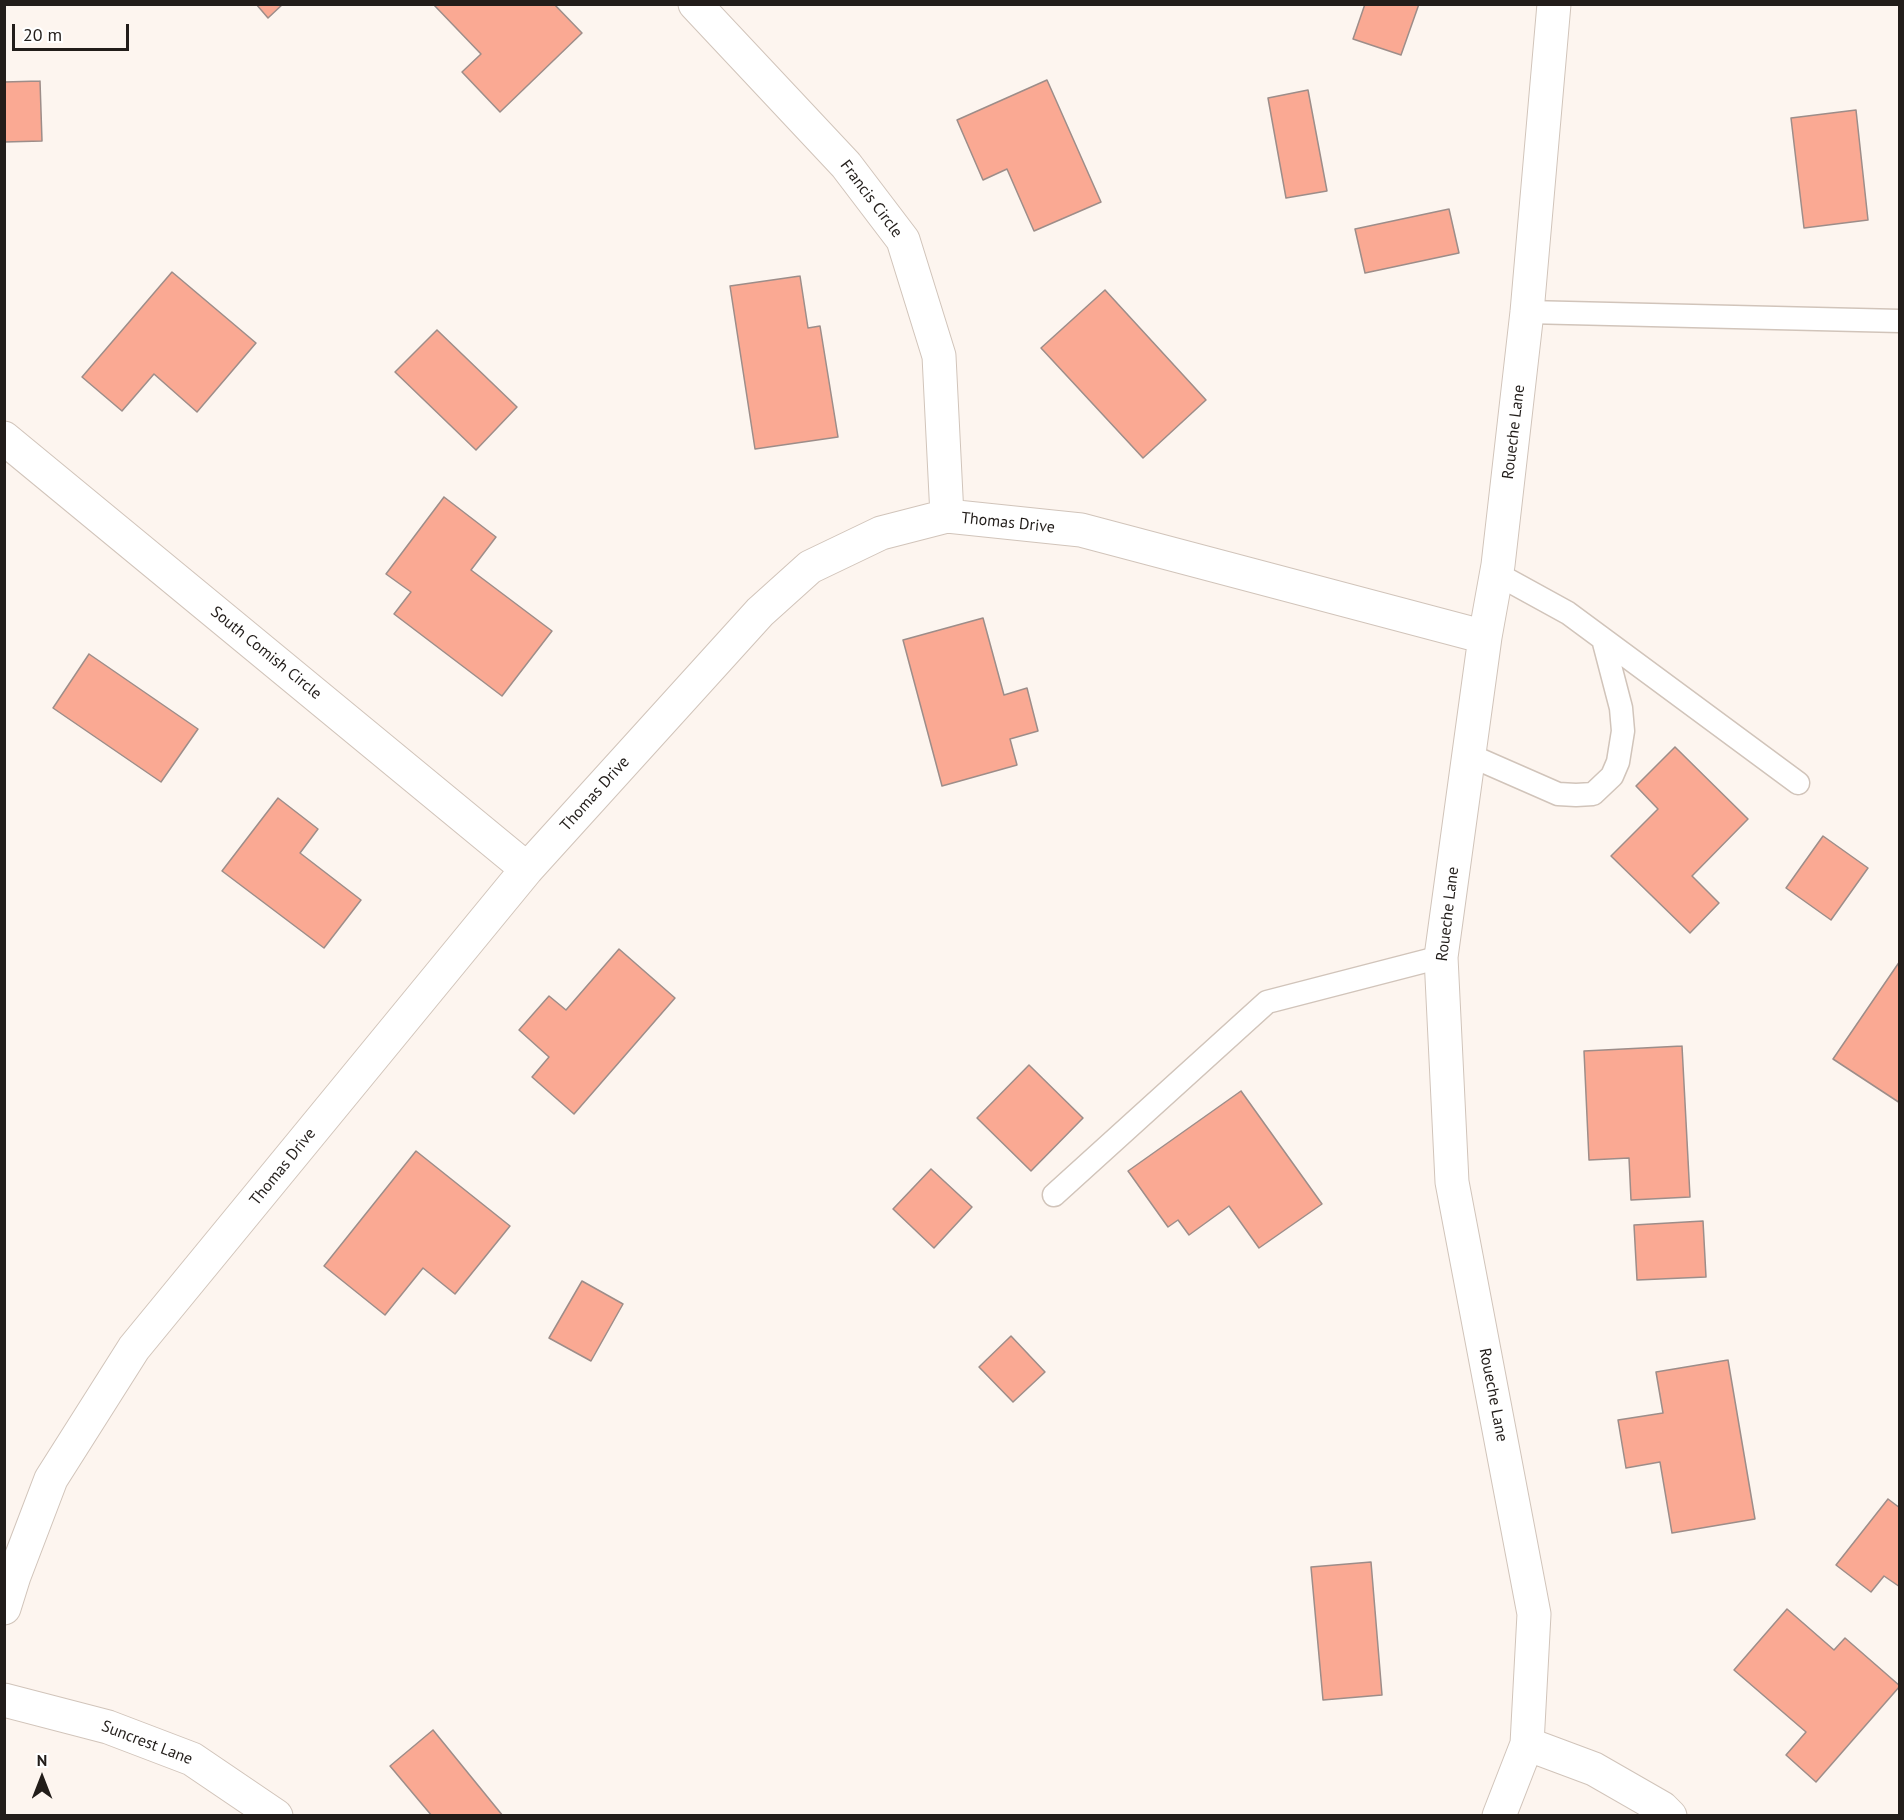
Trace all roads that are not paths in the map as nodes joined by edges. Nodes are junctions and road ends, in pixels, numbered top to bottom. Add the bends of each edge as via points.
1 (695, 4) edge
2 (1554, 4) edge
3 (1527, 312) junction
4 (1899, 321) edge
5 (4, 438) edge
6 (947, 516) junction
7 (1497, 574) junction
8 (1485, 637) junction
9 (1603, 639) junction
10 (1468, 755) junction
11 (1798, 783) dead end
12 (527, 868) junction
13 (1441, 957) junction
14 (1054, 1195) dead end
15 (4, 1608) edge
16 (4, 1700) edge
17 (1527, 1744) junction
18 (276, 1815) edge
19 (1498, 1815) edge
20 (1670, 1815) edge

1 - 6 street, Francis Circle via 846,165 903,240 939,356
2 - 3 street, Roueche Lane
3 - 4 lane
3 - 7 street, Roueche Lane
5 - 12 street, South Comish Circle
6 - 8 street, Thomas Drive via 1081,530
6 - 12 street, Thomas Drive via 881,534 810,567 760,612
7 - 8 street, Roueche Lane
7 - 9 lane via 1568,613
8 - 10 street, Roueche Lane
9 - 10 lane via 1623,731 1612,776 1593,794 1558,794
9 - 11 lane
10 - 13 street, Roueche Lane
12 - 15 street, Thomas Drive via 134,1348 51,1479
13 - 14 lane via 1267,1002
13 - 17 street, Roueche Lane via 1452,1182 1534,1614
16 - 18 street, Suncrest Lane via 108,1727 192,1759
17 - 19 street, Roueche Lane
17 - 20 street via 1594,1769

